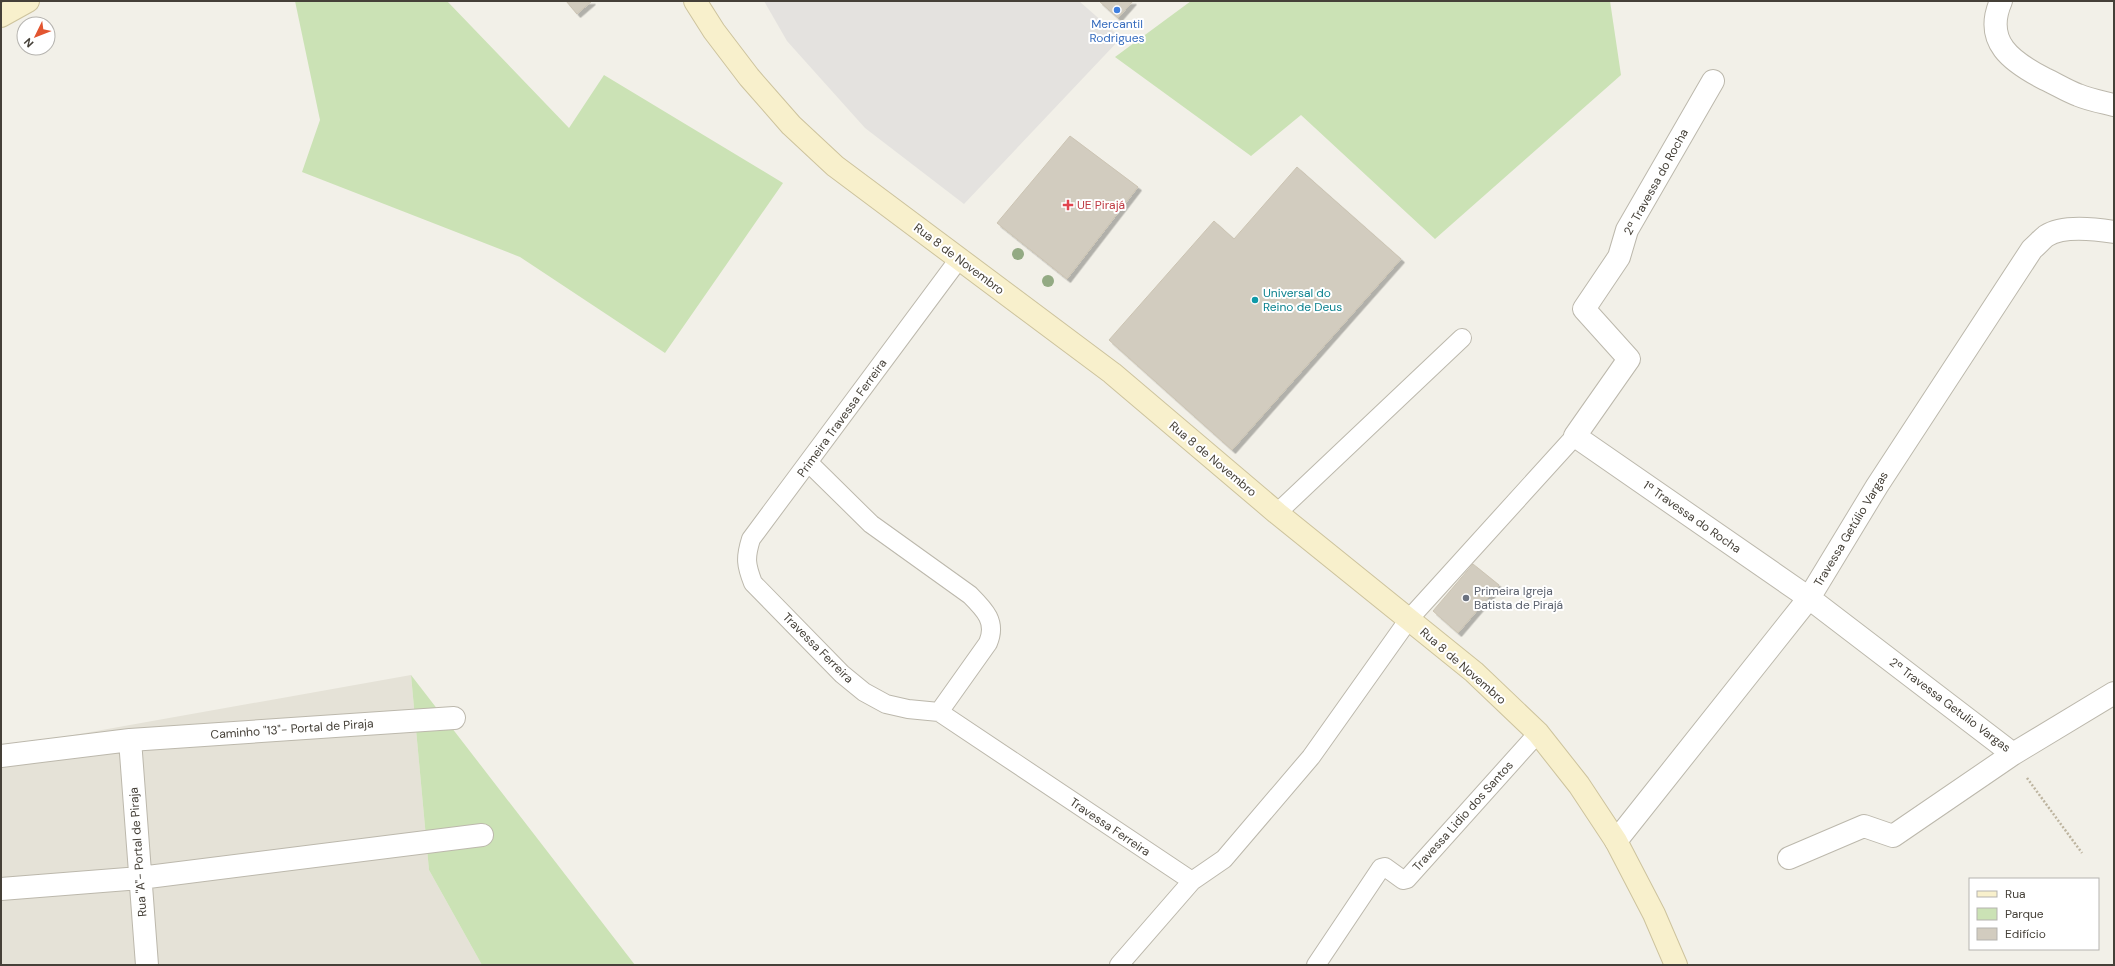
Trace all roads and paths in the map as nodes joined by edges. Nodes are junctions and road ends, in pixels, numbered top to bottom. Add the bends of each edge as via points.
1 (28, 1) edge
2 (695, 1) edge
3 (2001, 1) edge
4 (1, 16) edge
5 (1713, 80) dead end
6 (2114, 105) edge
7 (2114, 232) edge
8 (958, 259) junction
9 (1462, 338) dead end
10 (1576, 436) junction
11 (809, 463) junction
12 (1277, 513) junction
13 (754, 583) joint
14 (1809, 598) junction
15 (1409, 619) junction
16 (2114, 693) edge
17 (939, 712) junction
18 (454, 718) dead end
19 (1538, 733) junction
20 (130, 740) junction
21 (2013, 754) junction
22 (1, 756) edge
23 (482, 835) dead end
24 (1616, 841) junction
25 (2082, 853) dead end
26 (1789, 858) dead end
27 (140, 878) junction
28 (1192, 881) junction
29 (1, 889) edge
30 (147, 965) edge
31 (1119, 965) edge
32 (1316, 965) edge
33 (1676, 965) edge

1 - 4 main road
2 - 8 main road, Rua 8 de Novembro via 750,78 791,125 835,166
3 - 6 street via 1996,24 1998,39 2008,55 2021,67 2078,95
5 - 10 street, 2ª Travessa do Rocha via 1627,230 1619,257 1584,309 1629,359
7 - 14 street, Travessa Getúlio Vargas via 2085,228 2047,236 2032,249 1876,486
8 - 11 lane, Primeira Travessa Ferreira
8 - 12 main road, Rua 8 de Novembro via 1112,374
9 - 12 lane
10 - 14 street, 1ª Travessa do Rocha
10 - 15 lane
11 - 13 lane, Primeira Travessa Ferreira via 751,539 746,556 748,570
11 - 17 lane via 870,524 970,595 982,607 990,621 992,633 988,643
12 - 15 main road, Rua 8 de Novembro
13 - 17 lane, Travessa Ferreira via 842,674 864,692 886,704
14 - 21 street, 2ª Travessa Getulio Vargas
14 - 24 street, Travessa Getúlio Vargas
15 - 19 main road, Rua 8 de Novembro via 1474,672
15 - 28 lane via 1311,757 1224,859
16 - 21 street
17 - 28 lane, Travessa Ferreira
18 - 20 street, Caminho "13"- Portal de Piraja
19 - 24 main road, Rua 8 de Novembro via 1580,785
19 - 32 lane, Travessa Lidio dos Santos via 1408,878 1403,880 1385,867 1381,868
20 - 22 street, Caminho "13"- Portal de Piraja
20 - 27 street, Rua "A"- Portal de Piraja
21 - 25 path, 2ª Travessa Getulio Vargas via 2030,784
21 - 26 street via 1893,836 1864,826
23 - 27 street
24 - 33 main road, Rua 8 de Novembro via 1654,914
27 - 29 street
27 - 30 street, Rua "A"- Portal de Piraja
28 - 31 lane

